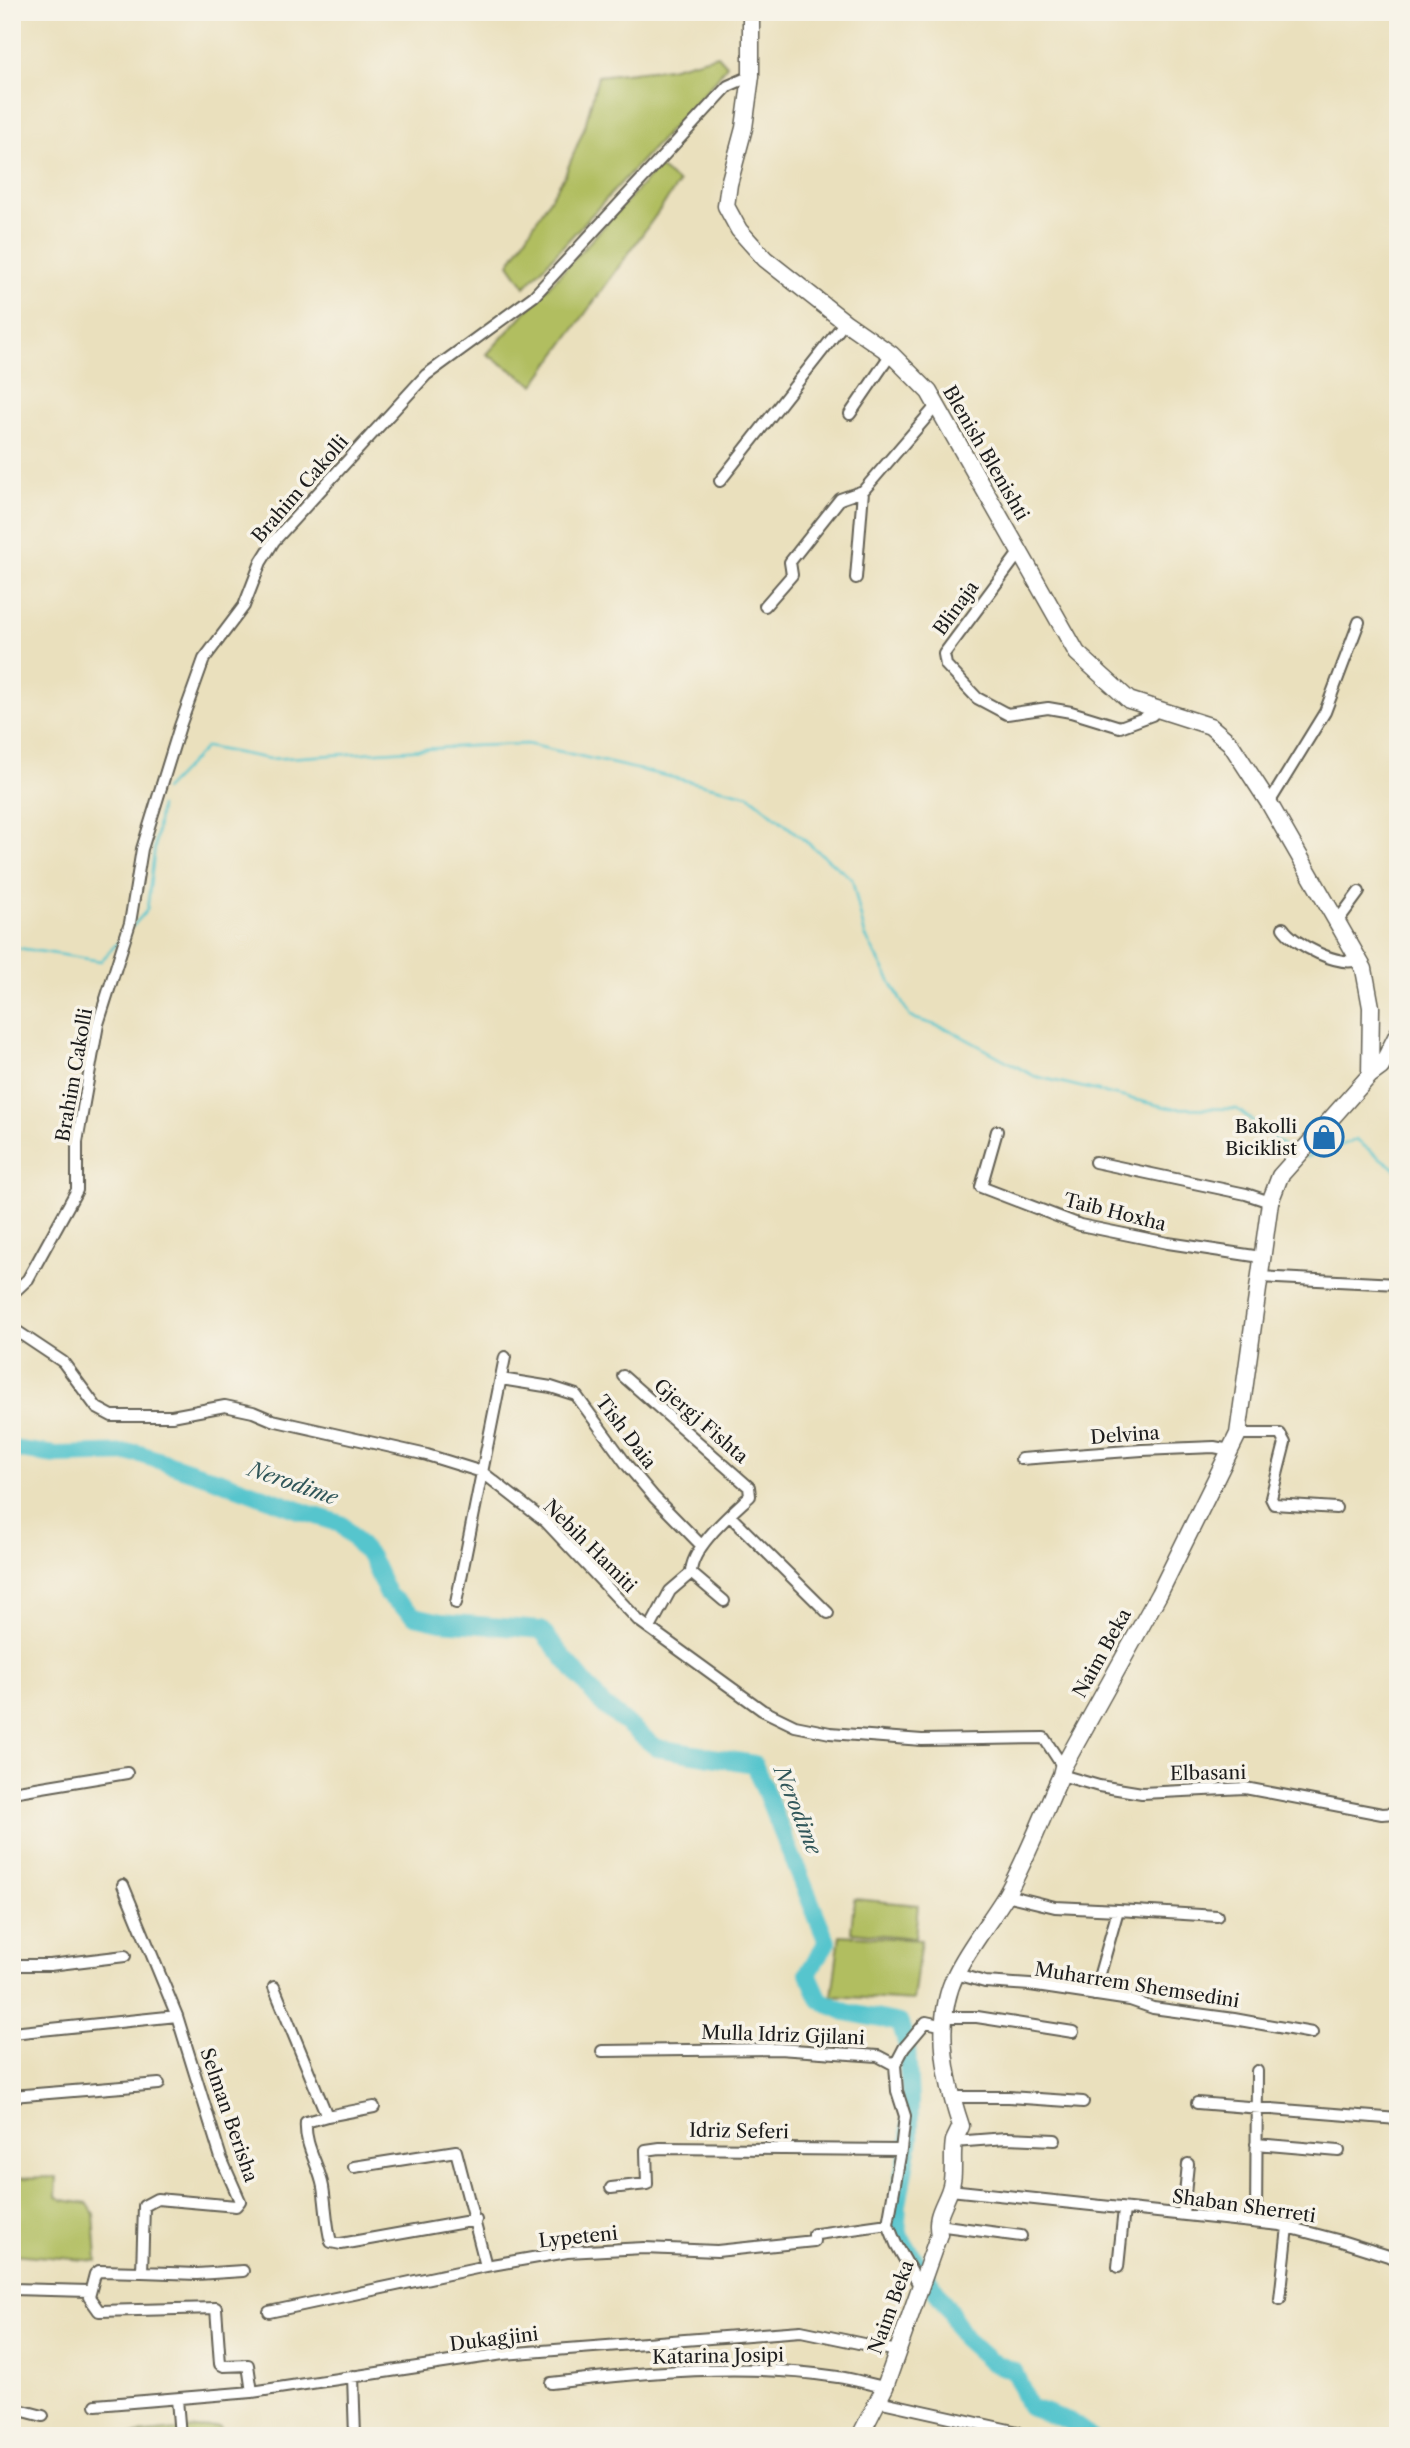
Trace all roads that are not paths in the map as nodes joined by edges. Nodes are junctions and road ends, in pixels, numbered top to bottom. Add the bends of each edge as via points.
1 (751, 12) edge
2 (751, 76) junction
3 (845, 322) junction
4 (891, 354) junction
5 (937, 405) junction
6 (849, 414) dead end
7 (719, 481) dead end
8 (863, 491) junction
9 (1019, 553) junction
10 (856, 578) dead end
11 (765, 606) dead end
12 (1359, 622) dead end
13 (1157, 710) junction
14 (1269, 803) junction
15 (1359, 892) dead end
16 (1337, 922) junction
17 (1283, 928) dead end
18 (1359, 959) junction
19 (1398, 1033) edge
20 (1370, 1075) junction
21 (998, 1131) dead end
22 (1095, 1162) dead end
23 (1270, 1202) junction
24 (1261, 1257) junction
25 (1258, 1277) junction
26 (1398, 1284) edge
27 (12, 1294) edge
28 (12, 1328) edge
29 (505, 1357) dead end
30 (623, 1376) dead end
31 (500, 1379) junction
32 (1238, 1434) junction
33 (1230, 1450) junction
34 (1021, 1460) dead end
35 (482, 1472) junction
36 (1336, 1508) dead end
37 (730, 1516) junction
38 (702, 1546) junction
39 (691, 1573) junction
40 (724, 1601) dead end
41 (456, 1603) dead end
42 (828, 1613) dead end
43 (650, 1628) junction
44 (1062, 1771) junction
45 (127, 1773) dead end
46 (12, 1792) edge
47 (1398, 1813) edge
48 (123, 1885) dead end
49 (1006, 1895) junction
50 (1118, 1910) junction
51 (1217, 1916) dead end
52 (125, 1956) dead end
53 (12, 1965) edge
54 (956, 1974) junction
55 (274, 1987) dead end
56 (1094, 1995) junction
57 (177, 2016) junction
58 (944, 2017) junction
59 (1073, 2032) dead end
60 (12, 2033) edge
61 (1312, 2033) dead end
62 (602, 2051) dead end
63 (895, 2065) junction
64 (1257, 2071) dead end
65 (159, 2084) dead end
66 (12, 2096) edge
67 (951, 2097) junction
68 (1083, 2102) dead end
69 (1197, 2104) dead end
70 (374, 2107) dead end
71 (1257, 2108) junction
72 (327, 2116) junction
73 (1398, 2119) edge
74 (1055, 2140) dead end
75 (954, 2142) junction
76 (1256, 2144) junction
77 (901, 2150) junction
78 (1339, 2151) dead end
79 (1188, 2164) dead end
80 (354, 2167) dead end
81 (611, 2188) dead end
82 (950, 2190) junction
83 (1124, 2209) junction
84 (1182, 2214) junction
85 (476, 2220) junction
86 (1256, 2222) junction
87 (888, 2224) junction
88 (937, 2225) junction
89 (1288, 2227) junction
90 (1021, 2236) dead end
91 (1398, 2259) edge
92 (486, 2266) junction
93 (1118, 2267) dead end
94 (243, 2271) dead end
95 (142, 2272) junction
96 (920, 2287) junction
97 (12, 2289) edge
98 (89, 2291) junction
99 (1280, 2300) dead end
100 (269, 2312) dead end
101 (897, 2351) junction
102 (353, 2376) junction
103 (551, 2383) dead end
104 (252, 2392) junction
105 (881, 2394) junction
106 (177, 2399) junction
107 (96, 2405) dead end
108 (12, 2408) edge
109 (43, 2416) dead end
110 (1018, 2432) dead end
111 (180, 2436) edge
112 (355, 2436) edge
113 (860, 2436) edge

1 - 2 street, Blenish Blenishti
2 - 3 street, Blenish Blenishti via 726,206 739,230 765,259
2 - 27 street, Brahim Cakolli via 728,86 534,296 426,375 274,541 261,562 244,606 204,659 142,849 130,923 98,1024 78,1142 77,1190 28,1279
3 - 4 street, Blenish Blenishti
3 - 7 street
4 - 5 street, Blenish Blenishti
4 - 6 street
5 - 8 street
5 - 9 street, Blenish Blenishti
8 - 10 street
8 - 11 street via 840,499 790,562 792,575
9 - 13 street, Blenish Blenishti via 1077,653 1129,700
9 - 13 street, Blinaja via 944,654 946,665 977,698 1007,714 1048,708 1120,727
12 - 14 street via 1325,712
13 - 14 street, Blenish Blenishti via 1210,726 1230,743
14 - 16 street, Blenish Blenishti
15 - 16 street
16 - 18 street, Blenish Blenishti
17 - 18 street via 1294,941 1343,962
18 - 20 street, Blenish Blenishti via 1371,1007
19 - 20 street, Naim Beka via 1381,1067
20 - 23 street, Naim Beka via 1280,1176
21 - 24 street, Taib Hoxha via 981,1187 1080,1226
22 - 23 street
23 - 24 street, Naim Beka
24 - 25 street, Naim Beka
25 - 26 street
25 - 32 street, Naim Beka
28 - 35 street, Nebih Hamiti via 64,1362 97,1408 112,1416 172,1416 225,1406
29 - 31 street
30 - 37 street, Gjergj Fishta via 749,1487 750,1496
31 - 35 street
31 - 38 street, Tish Daia via 576,1395 645,1486
32 - 33 street, Naim Beka
32 - 36 street via 1280,1434 1284,1438 1271,1498 1274,1504
33 - 34 street, Delvina via 1142,1450
33 - 44 street, Naim Beka via 1159,1594
35 - 41 street
35 - 43 street, Nebih Hamiti via 545,1522
37 - 38 street, Gjergj Fishta
37 - 42 street
38 - 39 street, Gjergj Fishta
39 - 40 street
39 - 43 street, Gjergj Fishta via 670,1591
43 - 44 street, Nebih Hamiti via 762,1710 795,1726 922,1740 1044,1738
44 - 47 street, Elbasani via 1099,1786 1142,1793 1245,1788 1382,1814
44 - 49 street, Naim Beka
45 - 46 street
48 - 57 street, Selman Berisha
49 - 50 street via 1055,1907
49 - 54 street, Naim Beka
50 - 51 street
50 - 56 street
52 - 53 street
54 - 56 street, Muharrem Shemsedini via 985,1982
54 - 58 street, Naim Beka
55 - 72 street
56 - 61 street, Muharrem Shemsedini
57 - 60 street
57 - 95 street, Selman Berisha via 221,2158 240,2201 236,2206 157,2199 144,2206
58 - 59 street via 977,2017
58 - 63 street via 940,2025 926,2022
58 - 67 street, Naim Beka
62 - 63 street, Mulla Idriz Gjilani via 779,2049 878,2056
63 - 77 street via 905,2116
64 - 71 street
65 - 66 street
67 - 68 street
67 - 75 street, Naim Beka via 961,2126
69 - 71 street
70 - 72 street
71 - 73 street
71 - 76 street
72 - 85 street via 306,2122 305,2127 323,2185 331,2242
74 - 75 street
75 - 82 street, Naim Beka
76 - 78 street
76 - 86 street
77 - 81 street, Idriz Seferi via 653,2149 646,2150 647,2184
77 - 87 street
79 - 84 street
80 - 85 street via 456,2151
82 - 83 street, Shaban Sherreti
82 - 88 street, Naim Beka
83 - 84 street, Shaban Sherreti
83 - 93 street
84 - 86 street, Shaban Sherreti
85 - 92 street
86 - 89 street, Shaban Sherreti
87 - 92 street, Lypeteni via 814,2234 814,2241 770,2247 567,2252
87 - 96 street
88 - 90 street
88 - 96 street, Naim Beka via 939,2234
89 - 91 street, Shaban Sherreti
89 - 99 street
92 - 100 street, Lypeteni
94 - 95 street
95 - 98 street via 102,2269
96 - 101 street, Naim Beka
97 - 98 street
98 - 104 street via 99,2311 216,2308 220,2364 248,2365
101 - 102 street, Dukagjini via 801,2331 503,2354
101 - 105 street, Naim Beka
102 - 104 street, Dukagjini
102 - 112 street
103 - 105 street, Katarina Josipi via 767,2370 838,2377
104 - 106 street, Dukagjini
105 - 110 street
105 - 113 street, Naim Beka
106 - 107 street, Dukagjini
106 - 111 street
108 - 109 street

